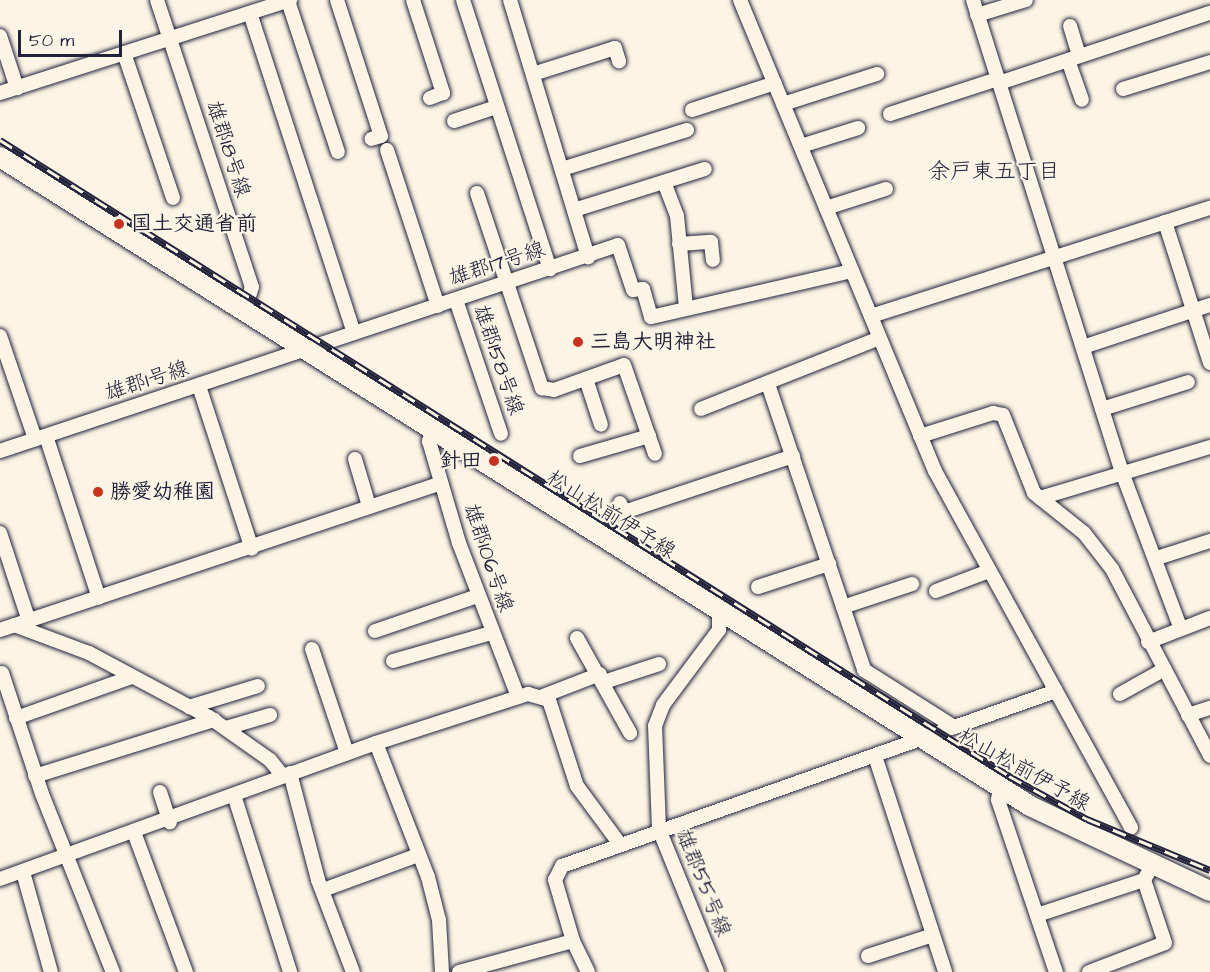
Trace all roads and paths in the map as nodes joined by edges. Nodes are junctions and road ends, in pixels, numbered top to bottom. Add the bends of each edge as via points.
1 (157, 0) edge
2 (289, 0) edge
3 (337, 0) edge
4 (413, 0) edge
5 (463, 0) edge
6 (510, 0) edge
7 (740, 0) edge
8 (973, 0) edge
9 (1026, 0) edge
10 (250, 13) junction
11 (1210, 13) edge
12 (977, 15) junction
13 (1070, 26) dead end
14 (0, 36) edge
15 (170, 38) junction
16 (124, 53) junction
17 (1074, 58) junction
18 (619, 61) dead end
19 (1210, 62) edge
20 (533, 74) junction
21 (878, 74) dead end
22 (998, 81) junction
23 (775, 83) junction
24 (17, 88) junction
25 (1123, 89) dead end
26 (0, 93) edge
27 (430, 98) dead end
28 (1082, 100) dead end
29 (783, 104) junction
30 (496, 107) junction
31 (692, 110) dead end
32 (890, 114) dead end
33 (454, 121) dead end
34 (858, 128) dead end
35 (687, 130) dead end
36 (371, 140) dead end
37 (801, 147) junction
38 (387, 150) dead end
39 (338, 152) dead end
40 (0, 157) edge
41 (705, 169) dead end
42 (562, 170) junction
43 (664, 182) junction
44 (886, 189) dead end
45 (477, 192) dead end
46 (173, 198) dead end
47 (826, 208) junction
48 (1210, 208) edge
49 (574, 210) junction
50 (1165, 222) junction
51 (680, 244) junction
52 (588, 257) junction
53 (1054, 257) junction
54 (713, 260) dead end
55 (550, 269) junction
56 (852, 271) junction
57 (506, 283) junction
58 (456, 300) junction
59 (1210, 305) edge
60 (438, 306) junction
61 (686, 308) junction
62 (244, 311) junction
63 (1193, 311) junction
64 (871, 316) junction
65 (354, 333) junction
66 (0, 336) edge
67 (879, 338) junction
68 (1083, 347) junction
69 (307, 352) junction
70 (1210, 363) edge
71 (586, 379) junction
72 (32, 381) dead end
73 (1188, 382) dead end
74 (768, 384) junction
75 (18, 386) junction
76 (199, 386) junction
77 (701, 409) dead end
78 (1102, 409) junction
79 (602, 424) dead end
80 (433, 431) junction
81 (501, 434) dead end
82 (649, 436) junction
83 (920, 436) junction
84 (41, 438) junction
85 (1210, 447) edge
86 (0, 451) edge
87 (655, 454) dead end
88 (793, 456) junction
89 (590, 458) dead end
90 (355, 459) dead end
91 (1123, 475) junction
92 (441, 483) junction
93 (1040, 498) junction
94 (620, 503) dead end
95 (369, 506) junction
96 (0, 533) edge
97 (1210, 541) edge
98 (252, 549) junction
99 (1157, 558) junction
100 (829, 564) junction
101 (989, 571) junction
102 (912, 584) dead end
103 (758, 588) dead end
104 (936, 591) dead end
105 (477, 596) junction
106 (99, 598) junction
107 (843, 607) junction
108 (719, 612) junction
109 (1210, 618) edge
110 (29, 621) junction
111 (14, 625) junction
112 (1180, 627) junction
113 (0, 630) edge
114 (375, 631) dead end
115 (492, 633) junction
116 (577, 638) dead end
117 (1148, 642) junction
118 (312, 650) dead end
119 (393, 661) dead end
120 (659, 664) dead end
121 (1165, 669) junction
122 (2, 674) dead end
123 (132, 677) junction
124 (602, 678) junction
125 (258, 686) dead end
126 (1056, 691) junction
127 (1120, 694) dead end
128 (543, 696) junction
129 (518, 697) junction
130 (189, 707) junction
131 (1210, 708) edge
132 (270, 715) dead end
133 (1188, 715) junction
134 (16, 718) junction
135 (214, 720) junction
136 (954, 727) junction
137 (226, 728) junction
138 (630, 734) dead end
139 (924, 741) junction
140 (376, 743) junction
141 (347, 753) junction
142 (875, 756) junction
143 (1210, 756) edge
144 (287, 775) junction
145 (35, 776) junction
146 (1000, 787) junction
147 (160, 792) dead end
148 (234, 795) junction
149 (170, 822) junction
150 (1131, 828) dead end
151 (658, 829) junction
152 (135, 835) junction
153 (618, 843) junction
154 (418, 855) junction
155 (69, 856) junction
156 (23, 872) junction
157 (1149, 872) junction
158 (0, 879) edge
159 (323, 890) junction
160 (1210, 891) edge
161 (1037, 915) junction
162 (933, 935) junction
163 (573, 941) junction
164 (868, 956) dead end
165 (476, 970) edge
166 (51, 972) edge
167 (113, 972) edge
168 (186, 972) edge
169 (290, 972) edge
170 (353, 972) edge
171 (442, 972) edge
172 (459, 972) edge
173 (588, 972) edge
174 (717, 972) edge
175 (945, 972) edge
176 (1056, 972) edge
177 (1089, 972) edge

1 - 15 street, 雄郡18号線
2 - 10 street
2 - 39 street via 322,125
3 - 36 street via 381,136
4 - 27 street via 443,93
5 - 30 street
6 - 20 street
7 - 23 street
8 - 12 street
9 - 12 street
10 - 15 street
10 - 65 street via 287,146
11 - 17 street
12 - 22 street
13 - 17 street
14 - 24 street
15 - 16 street
15 - 62 street, 雄郡18号線 via 252,287
16 - 24 street
16 - 46 street
17 - 22 street
17 - 28 street
18 - 20 street via 615,48
19 - 25 street
20 - 42 street
21 - 29 street
22 - 32 street
22 - 53 street
23 - 29 street
23 - 31 street
24 - 26 street
29 - 37 street
30 - 33 street
30 - 55 street
34 - 37 street
35 - 42 street
37 - 47 street
38 - 60 street via 392,189
40 - 62 main road, 松山松前伊予線
41 - 43 street
42 - 49 street
43 - 49 street
43 - 51 street
44 - 47 street
45 - 57 street
47 - 56 street
48 - 50 street
49 - 52 street
50 - 53 street
50 - 63 street
51 - 54 street via 711,242
51 - 61 street
52 - 55 street, 雄郡17号線
52 - 61 street, 雄郡17号線 via 618,245 633,290 643,289 651,317
53 - 64 street
53 - 68 street
55 - 57 street, 雄郡17号線
56 - 61 street
56 - 64 street
57 - 58 street, 雄郡17号線
57 - 71 street via 542,388 554,390
58 - 60 street, 雄郡17号線
58 - 81 street, 雄郡158号線
59 - 63 street
60 - 65 street, 雄郡17号線
62 - 69 main road, 松山松前伊予線
63 - 68 street
63 - 70 street
64 - 67 street
65 - 69 street, 雄郡17号線
66 - 75 street
67 - 74 street
67 - 83 street
68 - 78 street
69 - 76 street, 雄郡1号線
69 - 80 main road, 松山松前伊予線
71 - 79 street
71 - 82 street via 624,365
72 - 75 street
73 - 78 street
74 - 77 street
74 - 88 street
75 - 84 street
76 - 84 street, 雄郡1号線
76 - 98 street
78 - 91 street
80 - 92 street, 雄郡106号線 via 429,441
80 - 108 main road, 松山松前伊予線
82 - 87 street
82 - 89 street
83 - 93 street via 999,412
83 - 101 street
84 - 86 street, 雄郡1号線
84 - 106 street
85 - 91 street
88 - 94 street via 624,512
88 - 100 street
90 - 95 street
91 - 93 street
91 - 99 street
92 - 95 street
92 - 105 street, 雄郡106号線
93 - 117 street via 1092,540
95 - 98 street
96 - 110 street
97 - 99 street
98 - 106 street
99 - 112 street
100 - 103 street
100 - 107 street
101 - 104 street
101 - 126 street
102 - 107 street
105 - 114 street via 426,608
105 - 115 street, 雄郡106号線
106 - 110 street
107 - 136 street via 864,670
108 - 139 main road, 松山松前伊予線
108 - 151 street, 雄郡55号線 via 719,630 657,715
109 - 112 street
110 - 111 street
111 - 113 street
111 - 123 street
112 - 117 street
115 - 119 street
115 - 129 street, 雄郡106号線
116 - 124 street
117 - 121 street
118 - 141 street
120 - 124 street
121 - 127 street
121 - 133 street
122 - 134 street
123 - 130 street
123 - 134 street
124 - 128 street
124 - 138 street
125 - 130 street
126 - 136 street
126 - 150 street
128 - 129 street
128 - 153 street via 559,721 577,786
129 - 140 street
130 - 135 street
131 - 133 street
132 - 137 street
133 - 143 street
134 - 145 street
135 - 137 street
135 - 145 street
136 - 139 street
137 - 144 street
139 - 142 street
139 - 146 main road, 松山松前伊予線
140 - 141 street
140 - 154 street
141 - 144 street
142 - 151 street
142 - 162 street
144 - 148 street
144 - 159 street
145 - 155 street
146 - 157 main road, 松山松前伊予線
146 - 161 street via 998,800
147 - 149 street
148 - 149 street
148 - 169 street
149 - 152 street
151 - 153 street
151 - 174 street, 雄郡55号線
152 - 155 street
152 - 168 street
153 - 163 street via 556,872
154 - 159 street
154 - 171 street via 439,920
155 - 156 street
155 - 167 street
156 - 158 street
156 - 166 street
157 - 160 main road, 松山松前伊予線
157 - 161 street
157 - 177 street via 1165,943
159 - 170 street
161 - 176 street
162 - 164 street
162 - 175 street
163 - 165 street
163 - 173 street
165 - 172 street

